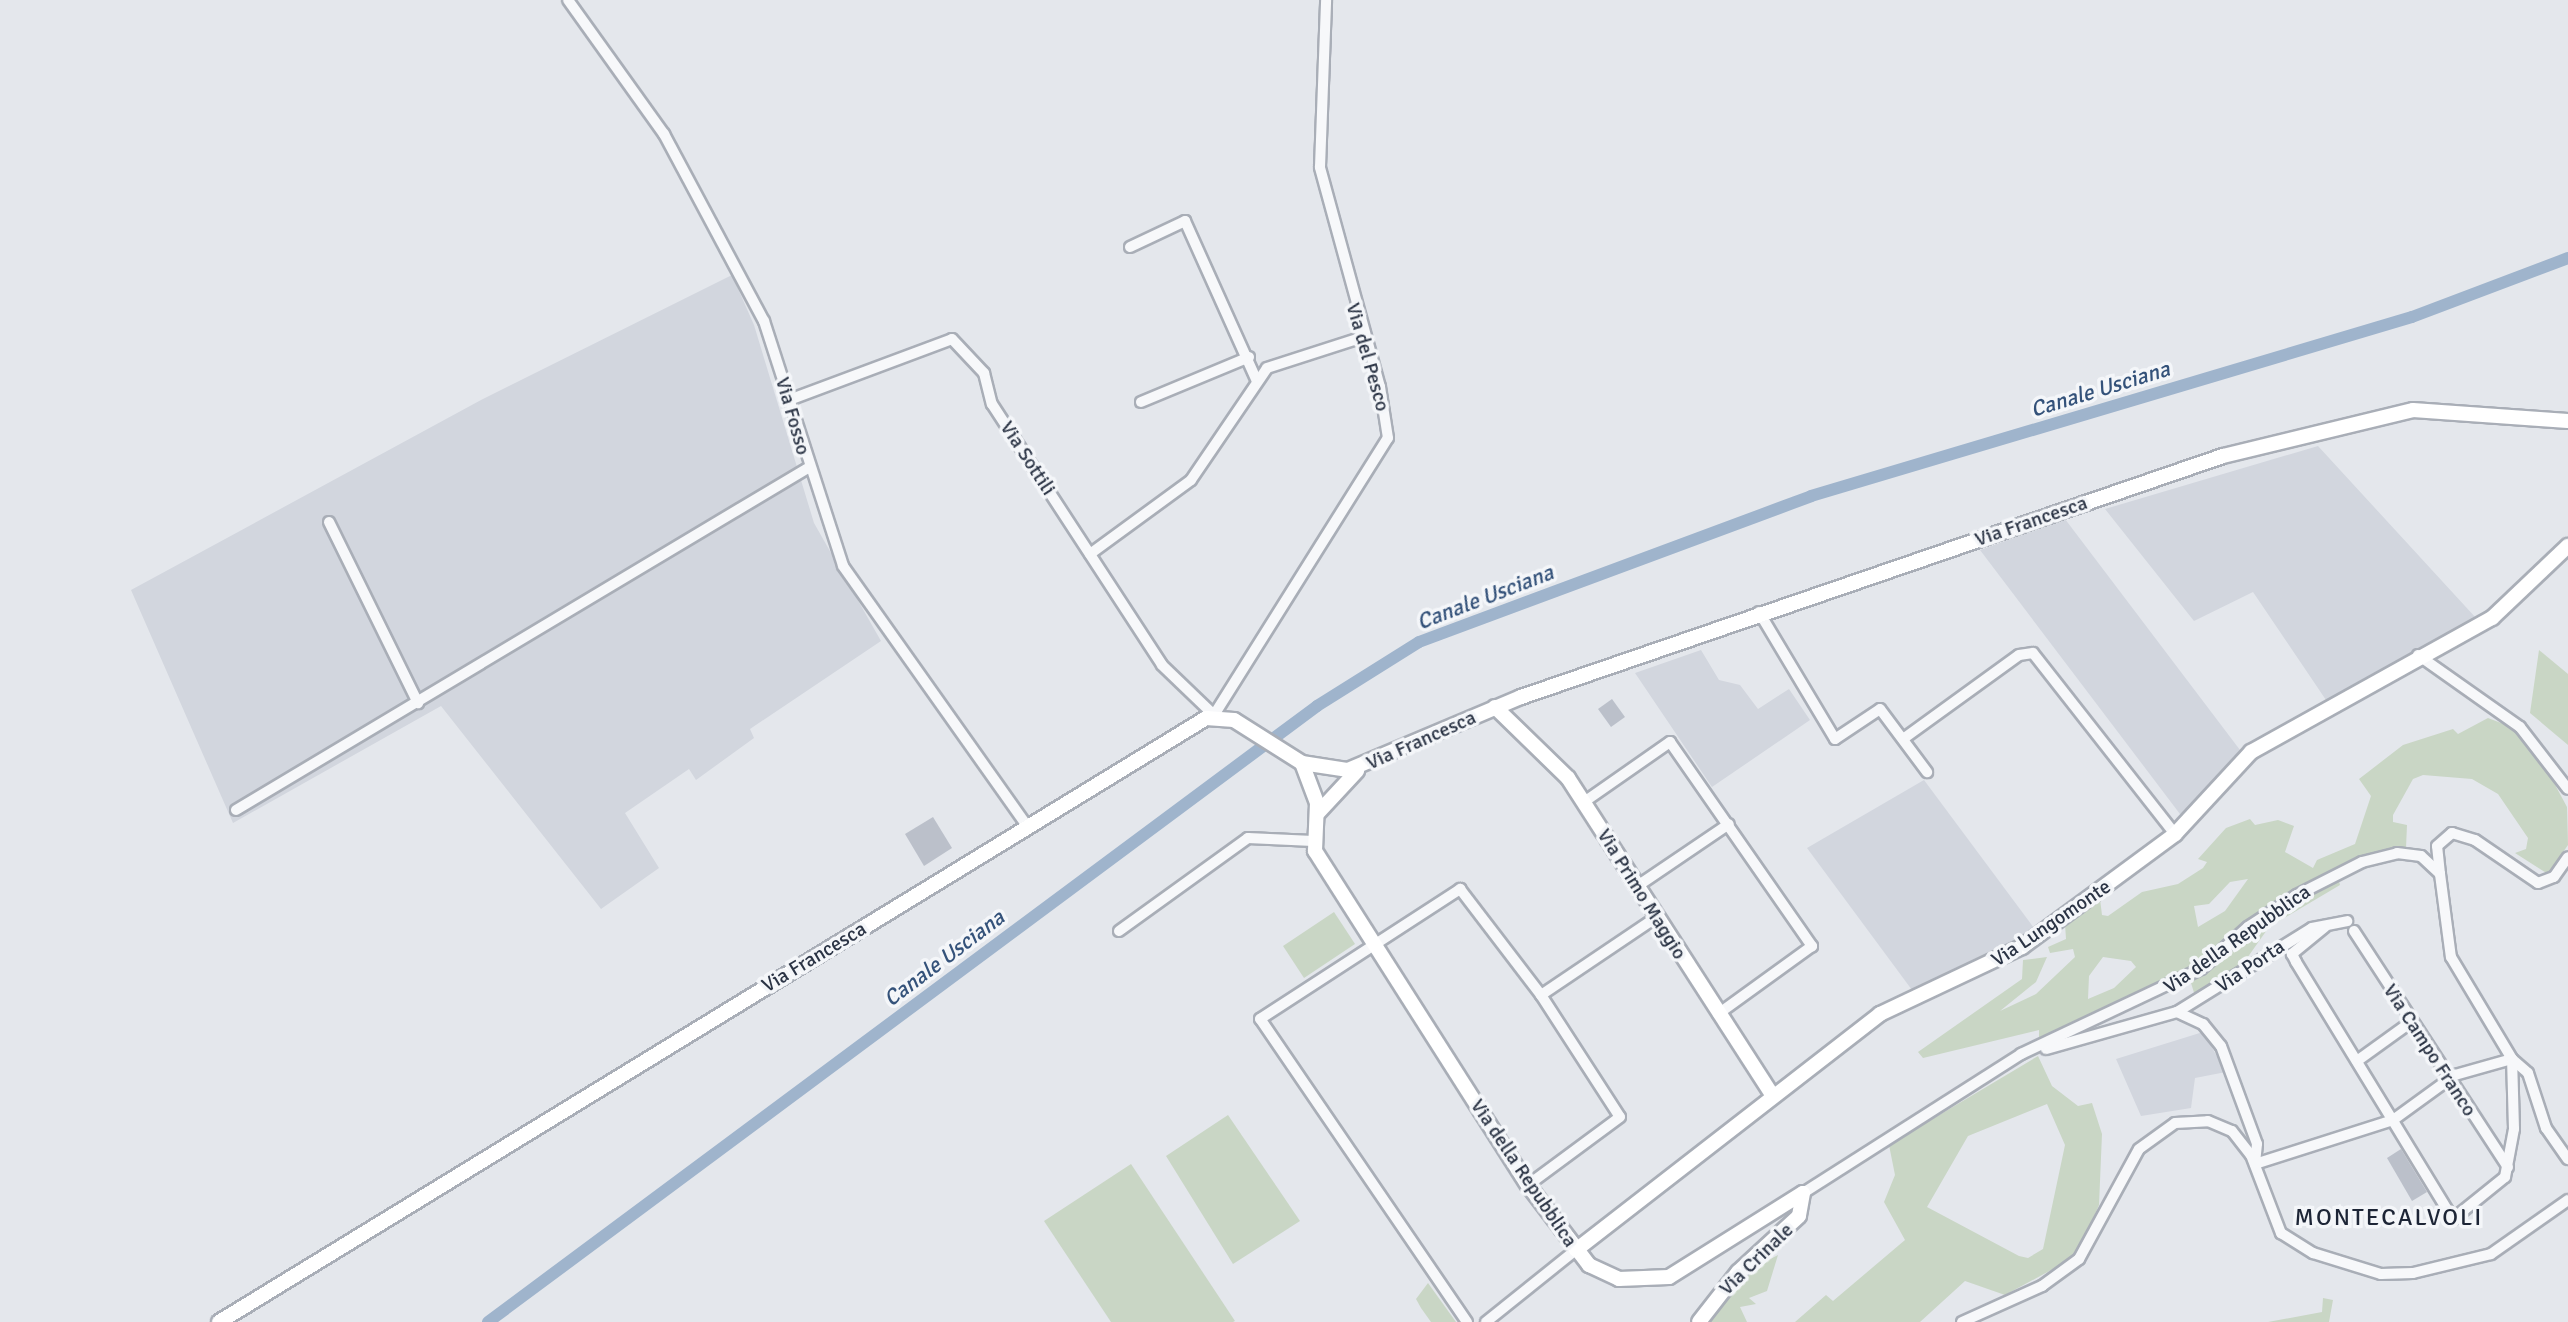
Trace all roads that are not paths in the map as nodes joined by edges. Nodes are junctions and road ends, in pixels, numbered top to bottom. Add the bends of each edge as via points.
1 (568, 0) edge
2 (1326, 0) edge
3 (1130, 247) dead end
4 (1363, 337) junction
5 (1249, 357) junction
6 (1257, 381) junction
7 (789, 400) junction
8 (1141, 402) dead end
9 (2568, 421) edge
10 (808, 468) junction
11 (329, 522) dead end
12 (2568, 546) edge
13 (1090, 554) junction
14 (1759, 612) junction
15 (2418, 655) junction
16 (418, 703) junction
17 (1495, 707) junction
18 (1214, 715) junction
19 (1903, 739) junction
20 (1302, 763) junction
21 (1366, 765) junction
22 (1326, 770) junction
23 (1927, 772) dead end
24 (2568, 789) edge
25 (1584, 802) junction
26 (1320, 806) junction
27 (236, 810) dead end
28 (1729, 824) junction
29 (1027, 826) junction
30 (2175, 834) junction
31 (1313, 841) junction
32 (2568, 857) edge
33 (2440, 874) junction
34 (1636, 887) junction
35 (1655, 918) junction
36 (2347, 921) dead end
37 (2325, 927) junction
38 (1119, 931) dead end
39 (2354, 931) dead end
40 (1375, 946) junction
41 (1541, 995) junction
42 (2177, 1012) junction
43 (1718, 1014) junction
44 (2411, 1022) junction
45 (2021, 1054) junction
46 (2512, 1059) junction
47 (2357, 1061) junction
48 (2447, 1080) junction
49 (1775, 1091) junction
50 (2393, 1120) junction
51 (2568, 1159) edge
52 (2255, 1164) junction
53 (2508, 1167) junction
54 (1528, 1185) junction
55 (1803, 1193) junction
56 (2568, 1200) edge
57 (1576, 1250) junction
58 (219, 1322) edge
59 (1467, 1322) edge
60 (1486, 1322) edge
61 (1699, 1322) edge
62 (1962, 1322) edge

1 - 7 street, Via Fosso via 664,134 734,260 764,321
2 - 4 street, Via del Pesco via 1320,167
3 - 5 street via 1185,221
4 - 6 street via 1267,368
4 - 18 street, Via del Pesco via 1386,416 1382,454
5 - 6 street
5 - 8 street
6 - 13 street via 1191,480
7 - 10 street, Via Fosso
7 - 13 street, Via Sottili via 952,339 984,373 992,404
9 - 14 street, Via Francesca via 2439,410 2368,418 2223,456
10 - 16 street
10 - 29 street, Via Fosso via 843,566
11 - 16 street
12 - 15 street, Via Lungomonte via 2492,618
13 - 18 street, Via Sottili via 1162,665
14 - 17 street, Via Francesca
14 - 19 street via 1835,739 1880,709
15 - 24 street via 2520,727
15 - 30 street, Via Lungomonte via 2251,752
16 - 27 street
17 - 21 street, Via Francesca
17 - 25 street, Via Primo Maggio via 1555,762
18 - 20 street, Via Francesca via 1234,720
18 - 29 street, Via Francesca
19 - 23 street
19 - 30 street via 2019,655 2033,653
20 - 22 street, Via Francesca
20 - 26 street
21 - 22 street, Via Francesca
21 - 26 street
22 - 26 street
25 - 28 street via 1670,742
25 - 34 street, Via Primo Maggio
26 - 31 street
28 - 34 street
28 - 43 street via 1812,946
29 - 58 street, Via Francesca
30 - 49 street, Via Lungomonte via 2022,947 1880,1014
31 - 38 street via 1248,838
31 - 40 street, Via della Repubblica
32 - 33 street via 2546,882 2530,882 2475,840 2452,833 2437,846
33 - 45 street, Via della Repubblica via 2421,856 2405,853 2345,869 2261,917 2167,990
33 - 46 street via 2451,957
34 - 35 street, Via Primo Maggio
35 - 41 street
35 - 43 street, Via Primo Maggio
36 - 37 street, Via Porta
37 - 42 street, Via Porta via 2316,925 2277,947
37 - 47 street, Via Porta via 2292,954
39 - 44 street, Via Campo Franco
40 - 41 street via 1460,889
40 - 54 street, Via della Repubblica
40 - 59 street via 1260,1019
41 - 54 street via 1620,1117
42 - 45 street, Via della Repubblica
42 - 52 street via 2203,1024 2221,1046 2257,1144
43 - 49 street, Via Primo Maggio
44 - 47 street
44 - 48 street, Via Campo Franco
45 - 55 street, Via della Repubblica
46 - 48 street
46 - 51 street via 2528,1073 2546,1128
46 - 53 street via 2514,1129
47 - 50 street
48 - 50 street
48 - 53 street, Via Campo Franco
49 - 57 street, Via Lungomonte
50 - 52 street
50 - 53 street via 2453,1219 2494,1192
52 - 56 street via 2270,1217 2285,1238 2381,1274 2413,1273 2491,1254
52 - 62 street via 2242,1140 2218,1123 2190,1121 2156,1131 2132,1158 2079,1259 2042,1286
54 - 57 street, Via della Repubblica
55 - 57 street, Via della Repubblica via 1669,1277 1611,1278
55 - 61 street, Via Crinale via 1799,1216 1723,1287
57 - 60 street, Via Lungomonte

